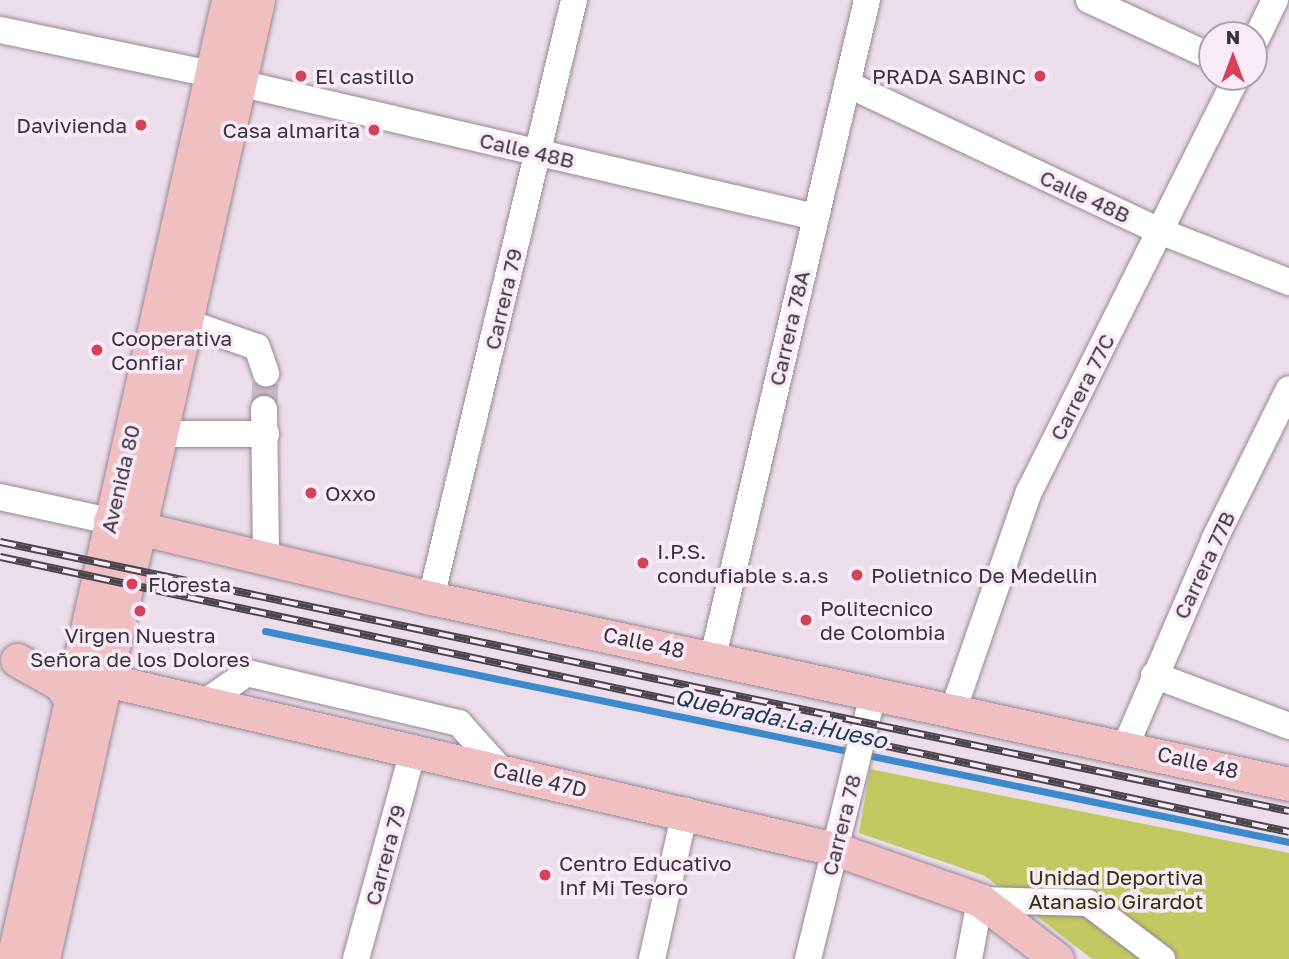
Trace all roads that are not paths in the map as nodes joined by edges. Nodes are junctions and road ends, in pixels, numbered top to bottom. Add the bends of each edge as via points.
1 (228, 0) edge
2 (258, 0) edge
3 (574, 0) edge
4 (867, 0) edge
5 (1089, 0) edge
6 (1275, 0) edge
7 (1265, 21) edge
8 (0, 30) edge
9 (1198, 51) edge
10 (225, 79) junction
11 (847, 84) junction
12 (1230, 91) edge
13 (538, 153) junction
14 (815, 217) junction
15 (1157, 230) junction
16 (1289, 282) edge
17 (186, 322) junction
18 (266, 373) tunnel mouth
19 (1289, 389) edge
20 (162, 434) junction
21 (0, 497) edge
22 (125, 525) junction
23 (266, 558) junction
24 (431, 598) junction
25 (713, 657) junction
26 (9, 658) edge
27 (1154, 675) junction
28 (84, 684) junction
29 (874, 691) junction
30 (204, 703) junction
31 (954, 708) junction
32 (1289, 726) edge
33 (1126, 745) junction
34 (413, 751) junction
35 (501, 770) junction
36 (1289, 783) edge
37 (685, 811) junction
38 (835, 849) junction
39 (980, 900) junction
40 (13, 959) edge
41 (43, 959) edge
42 (356, 959) edge
43 (652, 959) edge
44 (808, 959) edge
45 (969, 959) edge
46 (1057, 959) edge
47 (1162, 959) edge

1 - 10 main road, Avenida 80
2 - 10 main road, Avenida 80
3 - 13 street, Carrera 79
4 - 11 street, Carrera 78A
5 - 9 street
6 - 7 street
8 - 10 street, Calle 48B
10 - 13 street, Calle 48B
10 - 17 main road, Avenida 80
10 - 22 main road, Avenida 80
11 - 14 street, Carrera 78A
11 - 15 street, Calle 48B
12 - 15 street, Carrera 77C
13 - 14 street, Calle 48B
13 - 24 street, Carrera 79
14 - 25 street, Carrera 78A
15 - 16 street, Calle 48B
15 - 31 street, Carrera 77C via 1029,492
17 - 18 street via 257,347
17 - 20 main road, Avenida 80
19 - 27 street, Carrera 77B
20 - 22 main road, Avenida 80
20 - 23 street via 265,421
21 - 22 street, Calle 48
22 - 23 main road, Calle 48
22 - 28 main road, Avenida 80
23 - 24 main road, Calle 48
24 - 25 main road, Calle 48
25 - 29 main road, Calle 48
26 - 28 main road via 54,680
27 - 32 street
27 - 33 street, Carrera 77B
28 - 30 main road, Calle 47D
28 - 40 main road, Avenida 80
28 - 41 main road, Avenida 80
29 - 31 main road, Calle 48
29 - 38 street, Carrera 78
30 - 34 main road, Calle 47D
30 - 35 street via 247,673 459,723
31 - 33 main road, Calle 48
33 - 36 main road, Calle 48
34 - 35 main road, Calle 47D
34 - 42 street, Carrera 79
35 - 37 main road, Calle 47D
37 - 38 main road, Calle 47D
37 - 43 street
38 - 39 main road, Calle 47D
38 - 44 street, Carrera 78
39 - 45 street
39 - 46 main road, Calle 47D
39 - 47 street via 1088,903

